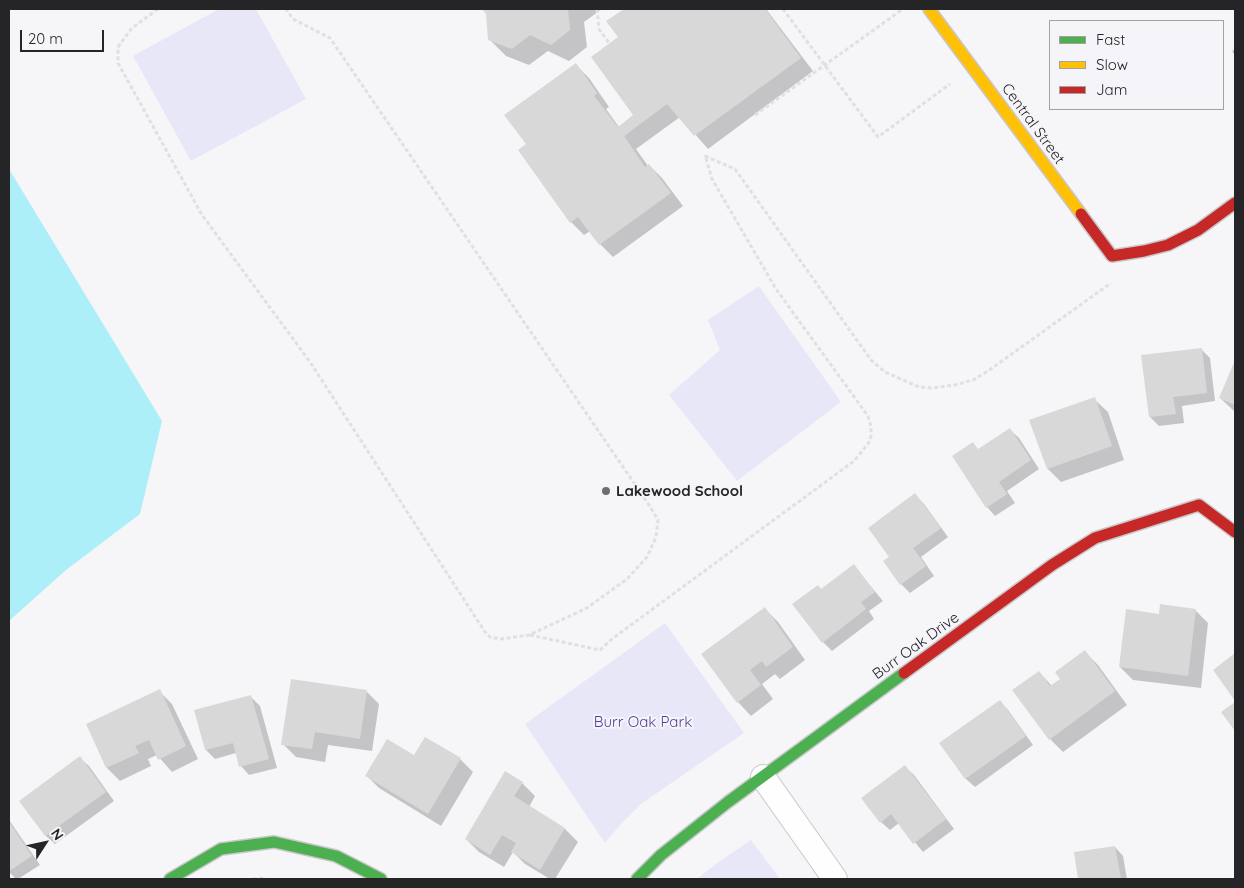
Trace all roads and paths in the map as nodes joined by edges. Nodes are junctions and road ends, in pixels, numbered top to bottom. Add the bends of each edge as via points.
1 (158, 9) edge
2 (286, 9) edge
3 (596, 9) edge
4 (783, 9) edge
5 (902, 9) edge
6 (929, 9) edge
7 (608, 43) dead end
8 (825, 65) junction
9 (950, 84) dead end
10 (755, 115) dead end
11 (1235, 203) edge
12 (1112, 256) junction
13 (1235, 532) edge
14 (529, 635) junction
15 (763, 777) junction
16 (170, 879) edge
17 (253, 879) edge
18 (268, 879) edge
19 (382, 879) edge
20 (637, 879) edge
21 (835, 879) edge

1 - 14 path via 132,28 118,47 118,63 202,215 310,362 485,632 490,637 501,639
2 - 14 path via 293,19 330,38 658,520 656,537 647,557 627,579 587,608
3 - 7 path via 599,29
4 - 8 path
5 - 8 path
6 - 12 street, Central Street
8 - 9 path via 878,137
8 - 10 path
11 - 12 street via 1198,230 1168,245
12 - 14 path via 1115,280 988,371 973,380 954,385 919,387 885,372 871,360 735,169 705,155 712,179 776,289 868,416 871,436 854,461 600,650
13 - 15 street, Burr Oak Drive via 1199,505 1095,538 1052,565
15 - 20 street, Burr Oak Drive via 685,835
15 - 21 street
16 - 19 street via 221,849 274,842 336,856
17 - 18 path

